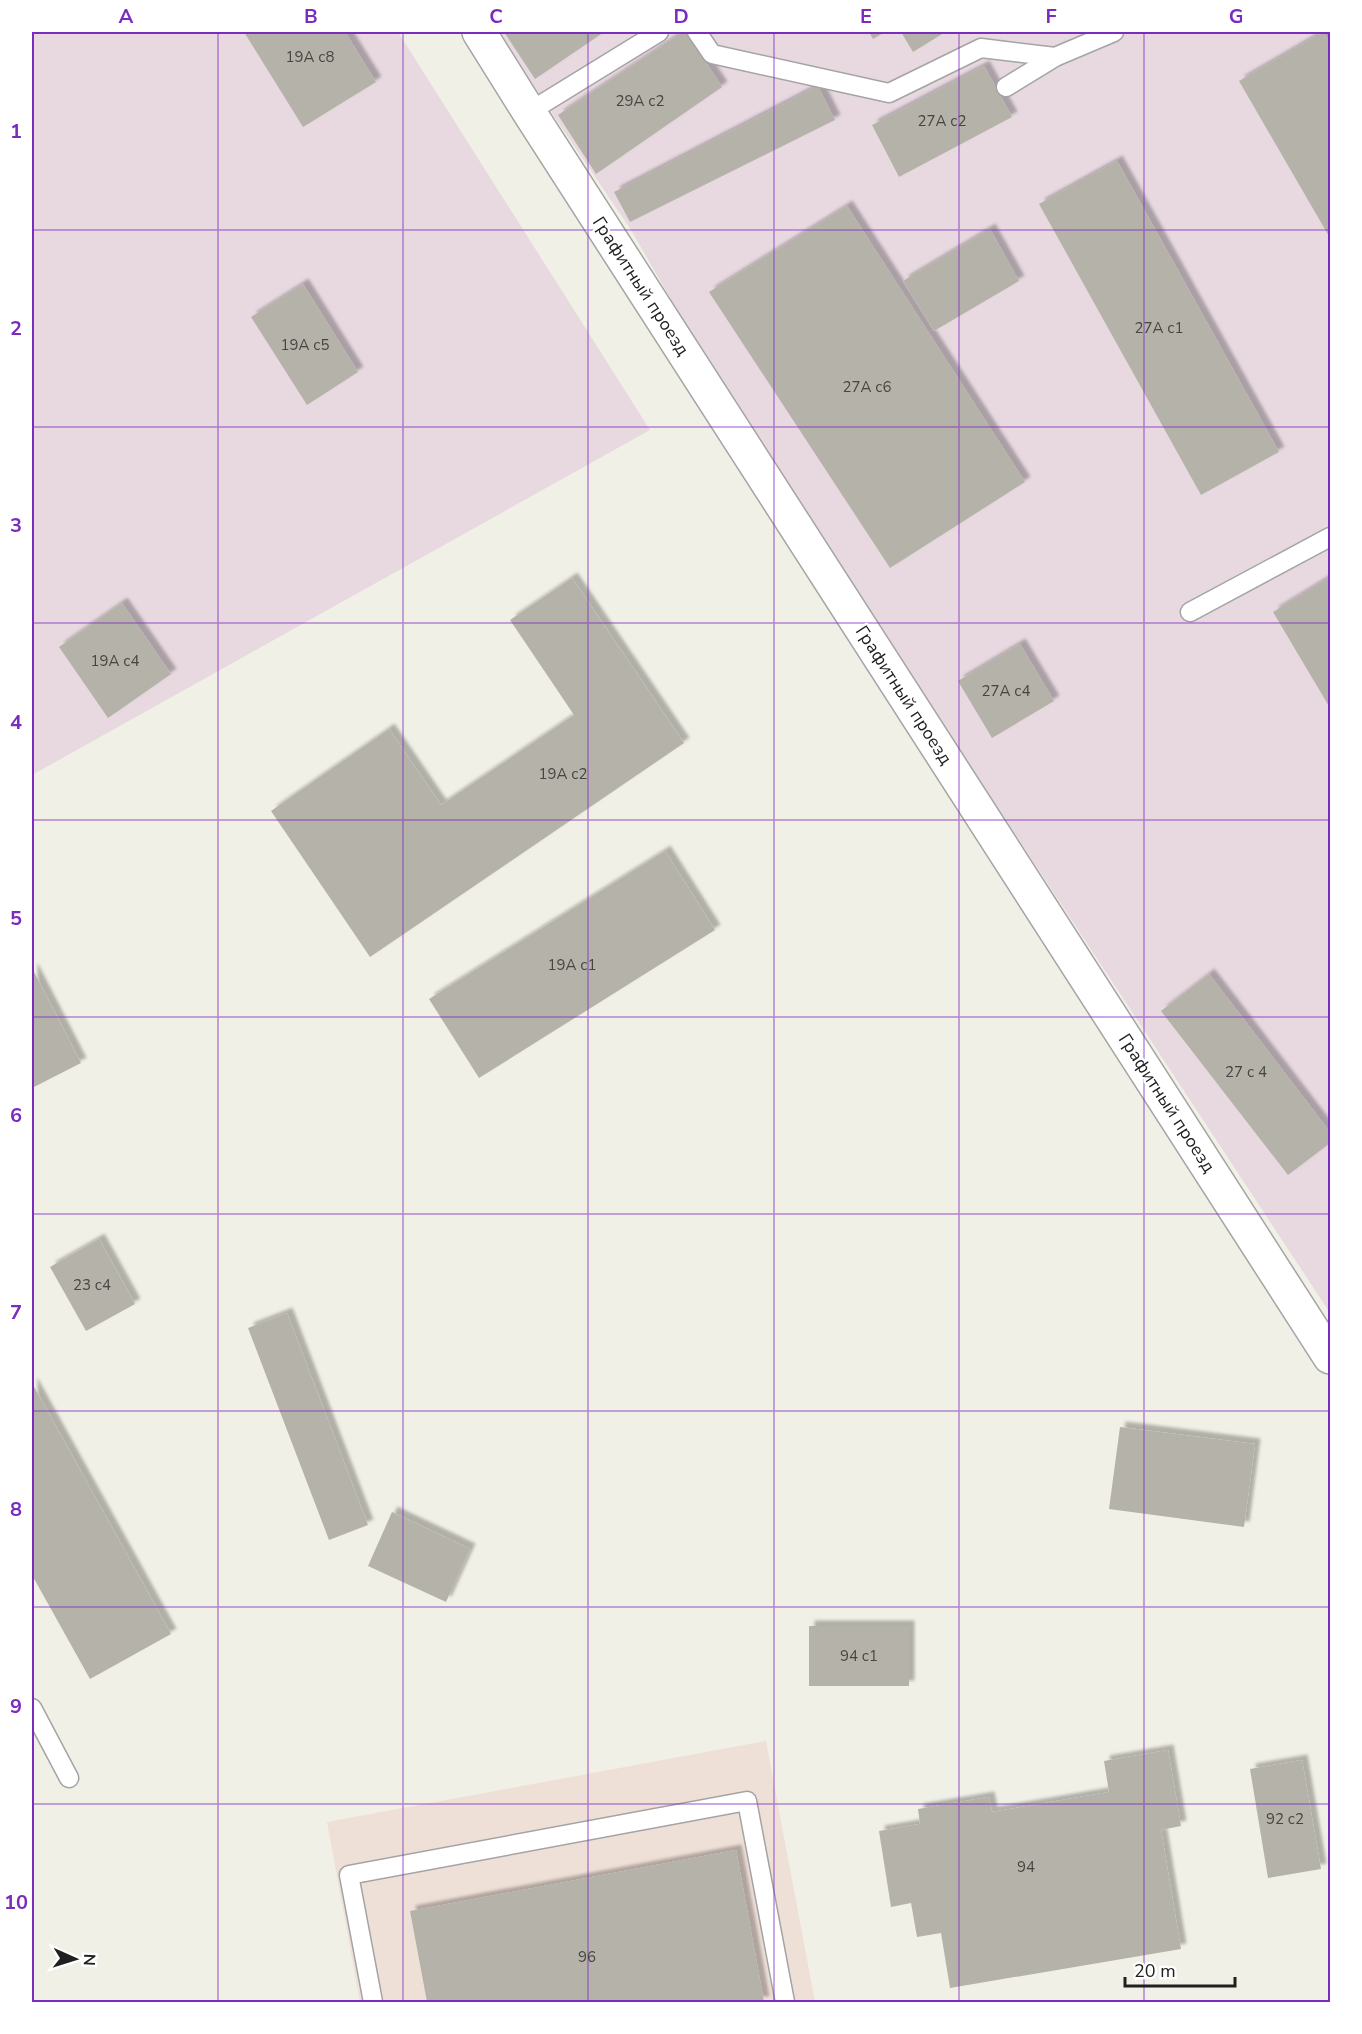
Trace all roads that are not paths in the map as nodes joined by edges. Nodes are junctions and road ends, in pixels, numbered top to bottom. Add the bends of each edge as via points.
1 (479, 32) edge
2 (659, 32) edge
3 (697, 32) edge
4 (1114, 32) edge
5 (1055, 57) junction
6 (1006, 87) dead end
7 (529, 112) junction
8 (1330, 537) edge
9 (1190, 612) dead end
10 (1330, 1357) edge
11 (32, 1708) edge
12 (69, 1778) dead end
13 (373, 2002) edge
14 (785, 2002) edge

1 - 7 street, Графитный проезд
2 - 7 lane
3 - 5 lane via 712,54 889,93 981,48
4 - 5 lane
5 - 6 lane
7 - 10 street, Графитный проезд
8 - 9 lane
11 - 12 lane
13 - 14 lane via 350,1875 747,1801

